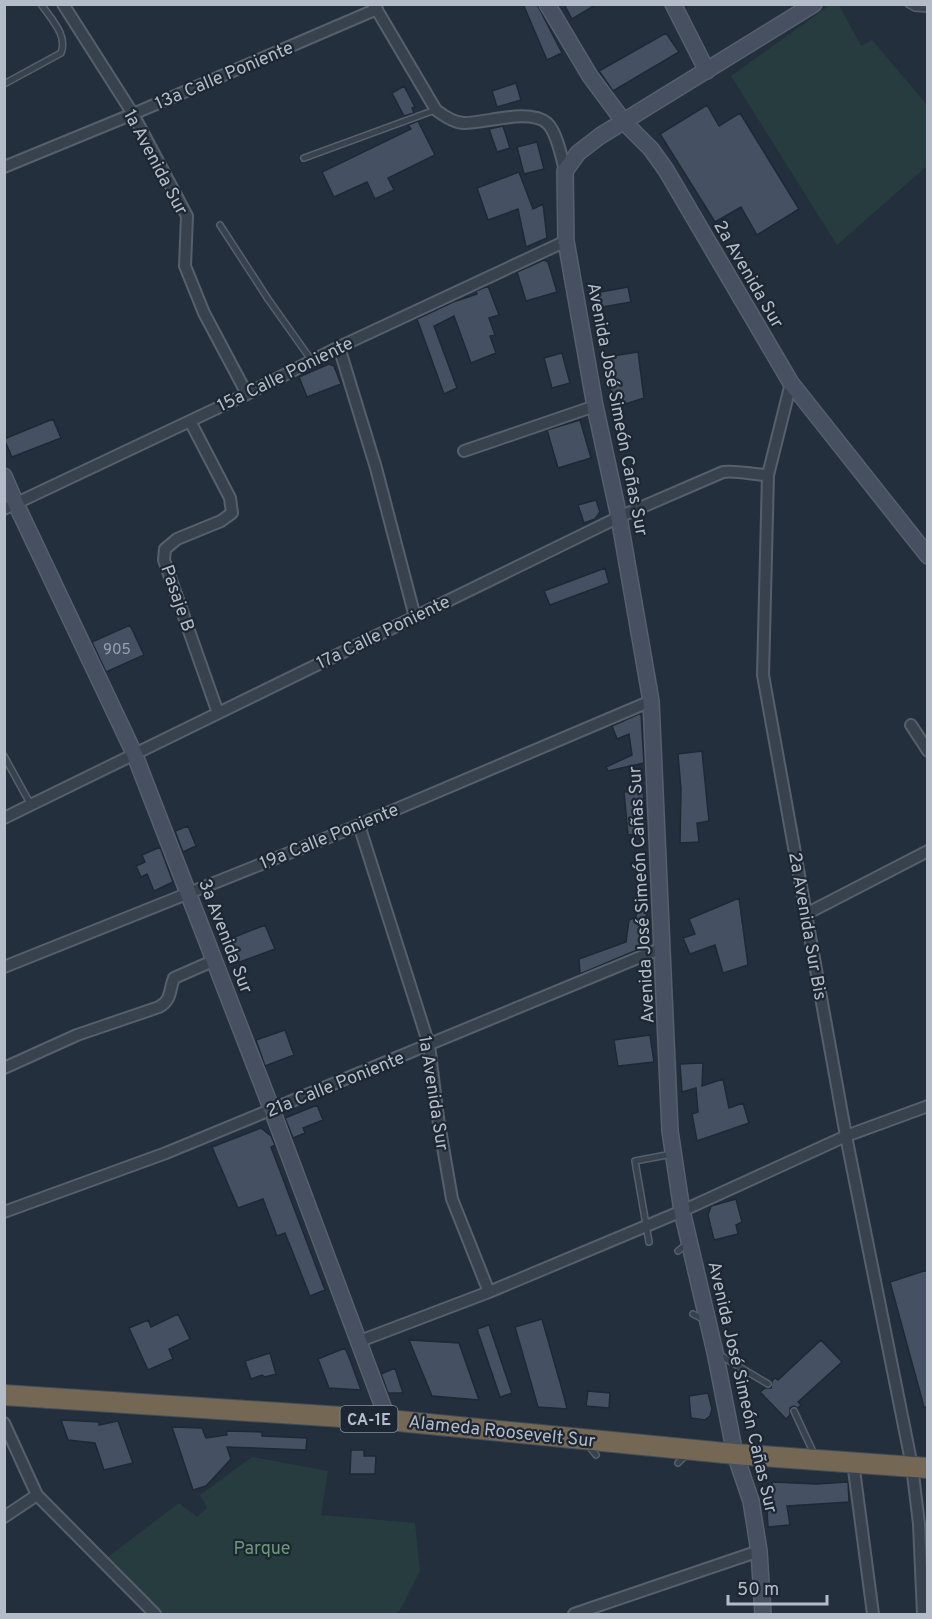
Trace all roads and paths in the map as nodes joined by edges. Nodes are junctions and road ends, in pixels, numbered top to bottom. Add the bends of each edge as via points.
1 (41, 4) edge
2 (63, 4) edge
3 (547, 4) edge
4 (673, 4) edge
5 (814, 4) edge
6 (908, 4) edge
7 (375, 7) edge
8 (927, 9) edge
9 (707, 71) junction
10 (4, 84) edge
11 (436, 110) junction
12 (133, 114) junction
13 (624, 122) junction
14 (304, 158) dead end
15 (4, 167) edge
16 (565, 171) junction
17 (220, 225) dead end
18 (566, 242) junction
19 (339, 347) junction
20 (312, 361) junction
21 (791, 383) junction
22 (247, 394) junction
23 (595, 406) junction
24 (190, 421) junction
25 (464, 451) dead end
26 (768, 475) junction
27 (4, 476) edge
28 (10, 506) edge
29 (619, 517) junction
30 (927, 556) edge
31 (415, 617) junction
32 (651, 701) junction
33 (218, 713) junction
34 (911, 725) dead end
35 (927, 752) edge
36 (134, 753) junction
37 (4, 756) edge
38 (31, 805) junction
39 (4, 818) edge
40 (358, 825) junction
41 (927, 851) edge
42 (189, 892) junction
43 (806, 914) junction
44 (662, 948) junction
45 (215, 960) junction
46 (4, 967) edge
47 (429, 1045) junction
48 (4, 1068) edge
49 (927, 1106) edge
50 (272, 1110) junction
51 (846, 1136) junction
52 (673, 1154) junction
53 (682, 1211) junction
54 (4, 1212) edge
55 (646, 1227) junction
56 (649, 1242) dead end
57 (489, 1292) junction
58 (693, 1314) dead end
59 (708, 1322) junction
60 (360, 1341) junction
61 (715, 1352) junction
62 (768, 1384) dead end
63 (4, 1395) edge
64 (794, 1411) dead end
65 (388, 1420) junction
66 (4, 1423) edge
67 (584, 1439) junction
68 (735, 1454) junction
69 (596, 1455) dead end
70 (817, 1460) junction
71 (853, 1462) junction
72 (920, 1467) edge
73 (38, 1495) junction
74 (4, 1517) edge
75 (759, 1551) junction
76 (155, 1614) edge
77 (574, 1614) edge
78 (763, 1614) edge
79 (873, 1614) edge
80 (923, 1614) edge

1 - 10 lane via 62,36 60,53
2 - 12 street, 1a Avenida Sur
3 - 13 street, 2a Avenida Sur via 590,76
4 - 9 street
5 - 9 street
6 - 8 lane
7 - 11 street
7 - 12 street, 13a Calle Poniente
9 - 13 street
11 - 14 lane
11 - 16 street, Avenida José Simeón Cañas Sur via 462,124 529,116 547,123
12 - 15 street, 13a Calle Poniente
12 - 22 street, 1a Avenida Sur via 187,216 185,266 204,313
13 - 16 street via 585,148
13 - 21 street, 2a Avenida Sur via 666,170
16 - 18 street, Avenida José Simeón Cañas Sur
17 - 20 lane
18 - 19 street, 15a Calle Poniente
18 - 23 street, Avenida José Simeón Cañas Sur
19 - 20 street, 15a Calle Poniente
19 - 31 street
20 - 22 street, 15a Calle Poniente
21 - 26 street, 2a Avenida Sur Bis
21 - 30 street, 2a Avenida Sur
22 - 24 street, 15a Calle Poniente
23 - 25 street
23 - 29 street, Avenida José Simeón Cañas Sur
24 - 28 street, 15a Calle Poniente
24 - 33 street, Pasaje B via 230,498 232,513 177,539 165,549 164,560
26 - 29 street, 17a Calle Poniente via 723,472
26 - 43 street, 2a Avenida Sur Bis via 763,675
27 - 28 street, 3a Avenida Sur
28 - 36 street, 3a Avenida Sur
29 - 31 street, 17a Calle Poniente
29 - 32 street, Avenida José Simeón Cañas Sur
31 - 33 street, 17a Calle Poniente
32 - 40 street, 19a Calle Poniente
32 - 44 street, Avenida José Simeón Cañas Sur
33 - 36 street, 17a Calle Poniente
34 - 35 street
36 - 38 street, 17a Calle Poniente
36 - 42 street, 3a Avenida Sur
37 - 38 lane
38 - 39 street, 17a Calle Poniente
40 - 42 street, 19a Calle Poniente
40 - 47 street, 1a Avenida Sur
41 - 43 street
42 - 45 street, 3a Avenida Sur
42 - 46 street, 19a Calle Poniente
43 - 51 street, 2a Avenida Sur Bis
44 - 47 street, 21a Calle Poniente
44 - 52 street, Avenida José Simeón Cañas Sur
45 - 48 street via 174,978 166,1004 77,1035
45 - 50 street, 3a Avenida Sur
47 - 50 street, 21a Calle Poniente
47 - 57 street, 1a Avenida Sur via 452,1199
49 - 51 street
50 - 54 street, 21a Calle Poniente
50 - 60 street, 3a Avenida Sur
51 - 53 street
51 - 72 street, 2a Avenida Sur Bis
52 - 53 street, Avenida José Simeón Cañas Sur
52 - 55 lane via 635,1161
53 - 55 street
53 - 59 street, Avenida José Simeón Cañas Sur via 684,1246
55 - 56 lane
55 - 57 street
57 - 60 street
58 - 59 lane
59 - 61 street, Avenida José Simeón Cañas Sur
60 - 65 street, 3a Avenida Sur
61 - 62 lane
61 - 68 street, Avenida José Simeón Cañas Sur
63 - 65 highway, Alameda Roosevelt Sur / CA-1E
64 - 70 lane
65 - 67 highway, Alameda Roosevelt Sur / CA-1E
66 - 73 street
67 - 68 highway, Alameda Roosevelt Sur / CA-1E via 685,1457
67 - 69 lane
68 - 70 highway, Alameda Roosevelt Sur / CA-1E
68 - 75 street, Avenida José Simeón Cañas Sur via 751,1501
70 - 71 highway, Alameda Roosevelt Sur / CA-1E
71 - 72 highway, Alameda Roosevelt Sur / CA-1E
71 - 79 street
72 - 80 street, 2a Avenida Sur Bis
73 - 74 street
73 - 76 street
75 - 77 street
75 - 78 street, Avenida José Simeón Cañas Sur

